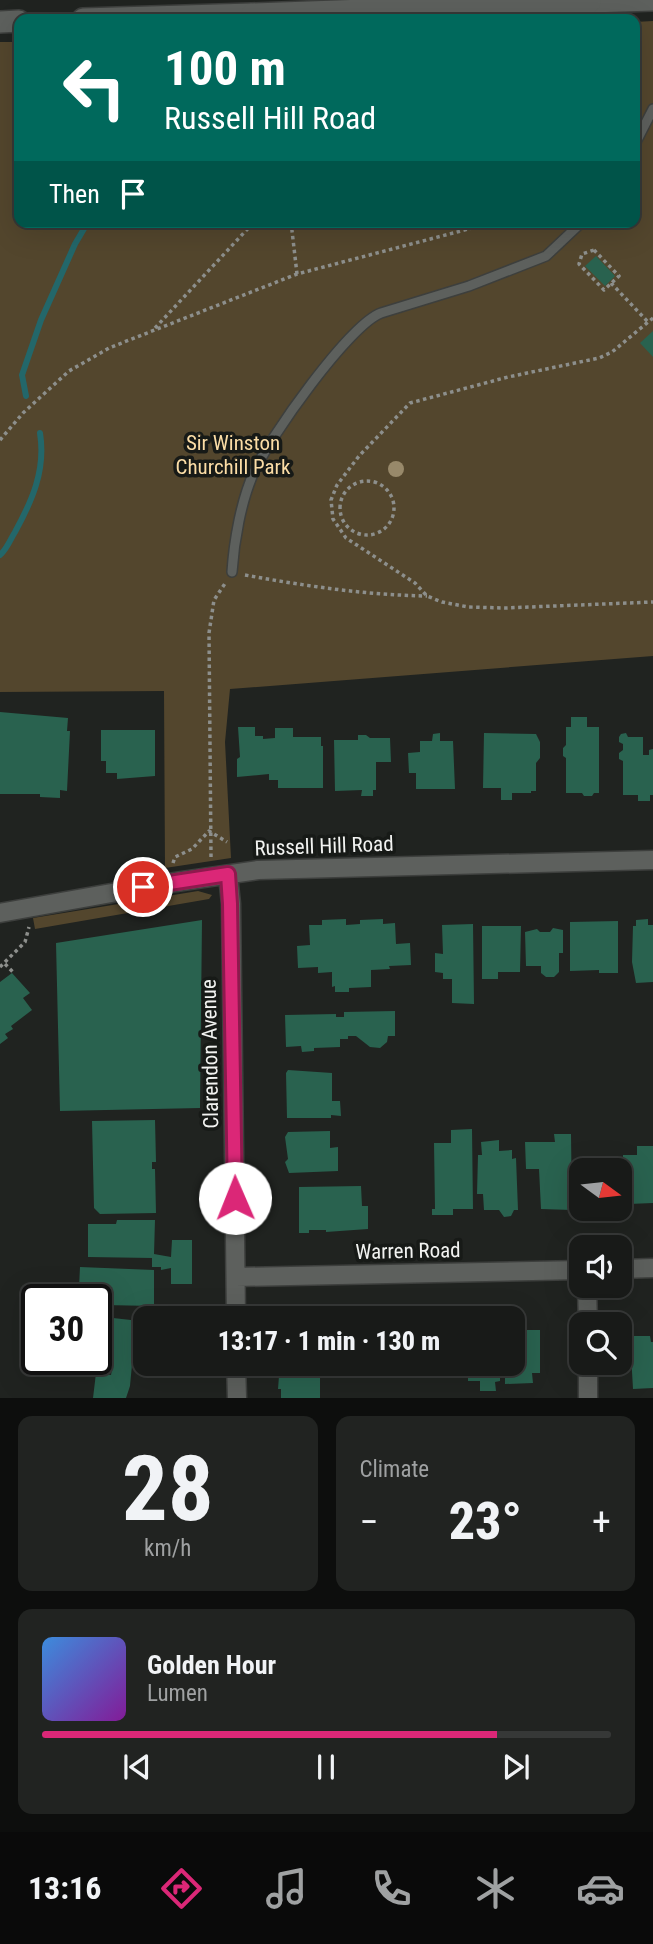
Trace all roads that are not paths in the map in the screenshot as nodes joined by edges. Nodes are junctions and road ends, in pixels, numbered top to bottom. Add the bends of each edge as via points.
1 (653, 0) edge
2 (202, 8) edge
3 (137, 14) edge
4 (653, 109) edge
5 (640, 134) edge
6 (576, 228) edge
7 (232, 572) road end
8 (653, 860) edge
9 (228, 874) junction
10 (0, 913) edge
11 (653, 1268) edge
12 (632, 1269) edge
13 (569, 1270) edge
14 (236, 1277) junction
15 (236, 1306) edge
16 (588, 1375) edge
17 (236, 1376) edge
18 (237, 1398) edge
19 (588, 1398) edge

1 - 2 street, bridge via 252,14
2 - 3 street
4 - 5 lane
6 - 7 lane via 546,256 369,319 296,406 254,473 234,544
8 - 9 street, Russell Hill Road
9 - 10 street, Russell Hill Road
9 - 14 street, Clarendon Avenue
11 - 12 street
13 - 14 street, Warren Road
14 - 15 street, Clarendon Avenue
16 - 19 street
17 - 18 street

